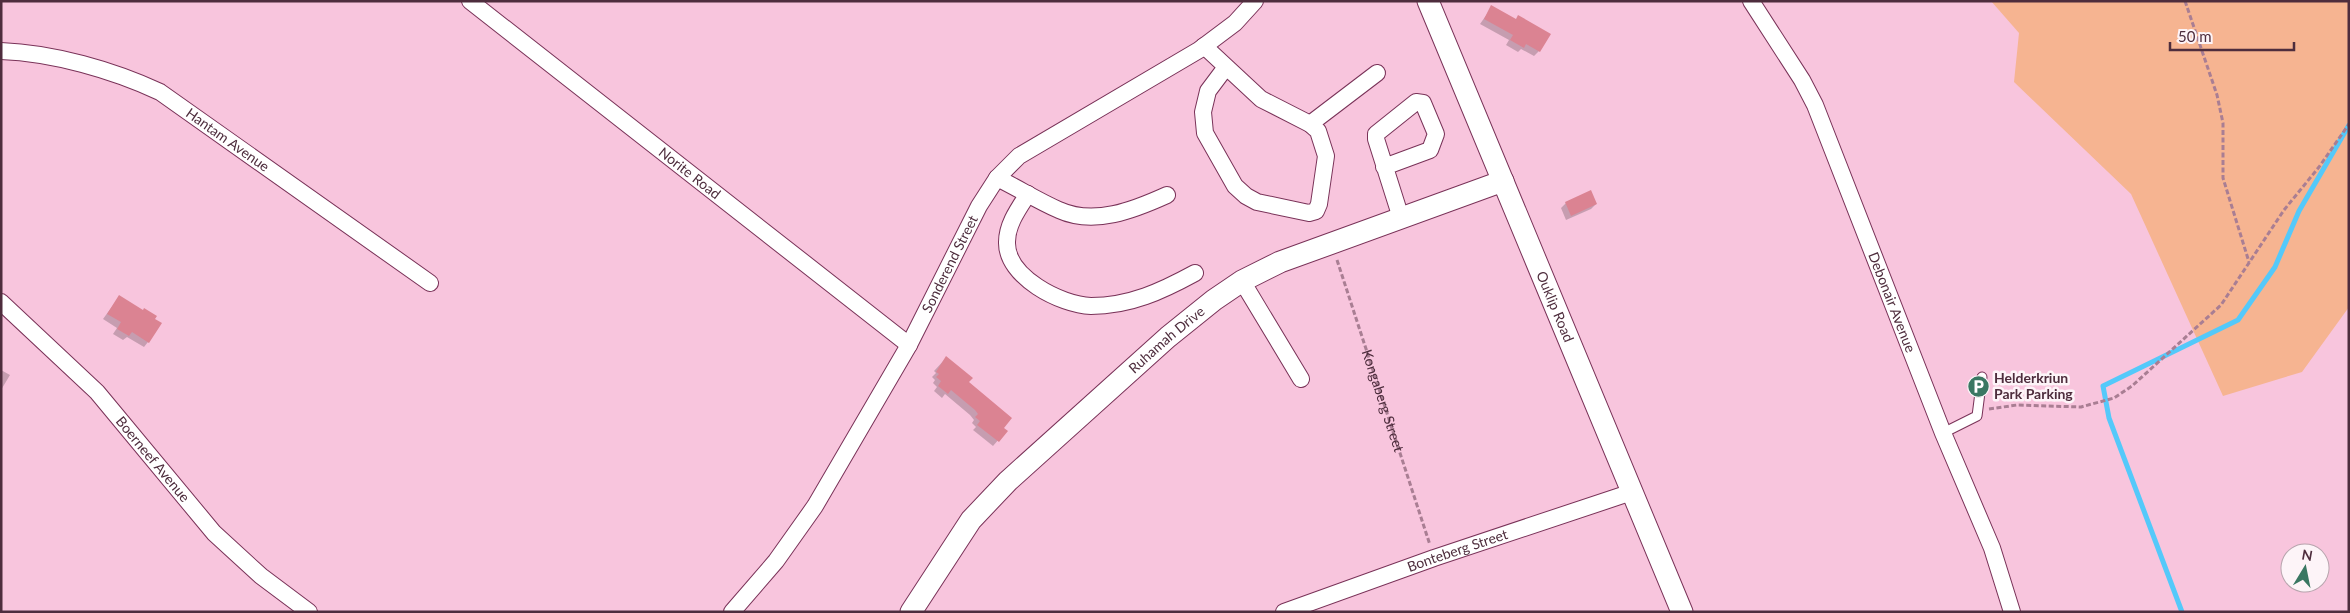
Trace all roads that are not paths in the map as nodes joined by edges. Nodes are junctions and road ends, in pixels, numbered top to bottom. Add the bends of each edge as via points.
1 (470, 1) edge
2 (1255, 1) edge
3 (1428, 1) edge
4 (1751, 1) edge
5 (1204, 46) junction
6 (1, 51) edge
7 (1226, 68) junction
8 (1377, 73) dead end
9 (1310, 124) junction
10 (1384, 167) dead end
11 (997, 178) junction
12 (1503, 181) junction
13 (1028, 194) junction
14 (1167, 195) dead end
15 (1401, 218) junction
16 (1195, 273) dead end
17 (1242, 281) junction
18 (430, 283) dead end
19 (1, 302) edge
20 (910, 345) junction
21 (1982, 376) dead end
22 (1301, 378) dead end
23 (1943, 434) junction
24 (1632, 492) junction
25 (309, 612) edge
26 (732, 612) edge
27 (911, 612) edge
28 (1284, 612) edge
29 (1682, 612) edge
30 (2012, 612) edge

1 - 20 street, Norite Road
2 - 5 street, Sonderend Street via 1235,22
3 - 12 street, Ouklip Road
4 - 23 street, Debonair Avenue via 1815,104
5 - 7 street
5 - 11 street, Sonderend Street via 1019,156
6 - 18 street, Hantam Avenue via 91,66 160,92
7 - 9 street via 1261,99
7 - 9 street via 1208,91 1203,127 1234,186 1246,196 1257,202 1308,213 1316,211 1326,156 1318,131
8 - 9 street
10 - 15 street
11 - 13 street
11 - 20 street, Sonderend Street via 979,206
12 - 15 street, Ruhamah Drive
12 - 24 street, Ouklip Road
13 - 14 street via 1072,214 1097,217
13 - 16 street via 1008,232 1008,254 1021,272 1049,295 1078,305 1126,302 1160,292
15 - 17 street, Ruhamah Drive via 1280,262
17 - 22 street
17 - 27 street, Ruhamah Drive via 1168,337 1008,481 971,520
19 - 25 street, Boerneef Avenue via 97,392 214,533 261,576
20 - 26 street, Sonderend Street via 815,506 776,561
21 - 23 lane via 1977,416
23 - 30 street, Debonair Avenue via 1992,548
24 - 28 street, Bonteberg Street
24 - 29 street, Ouklip Road

